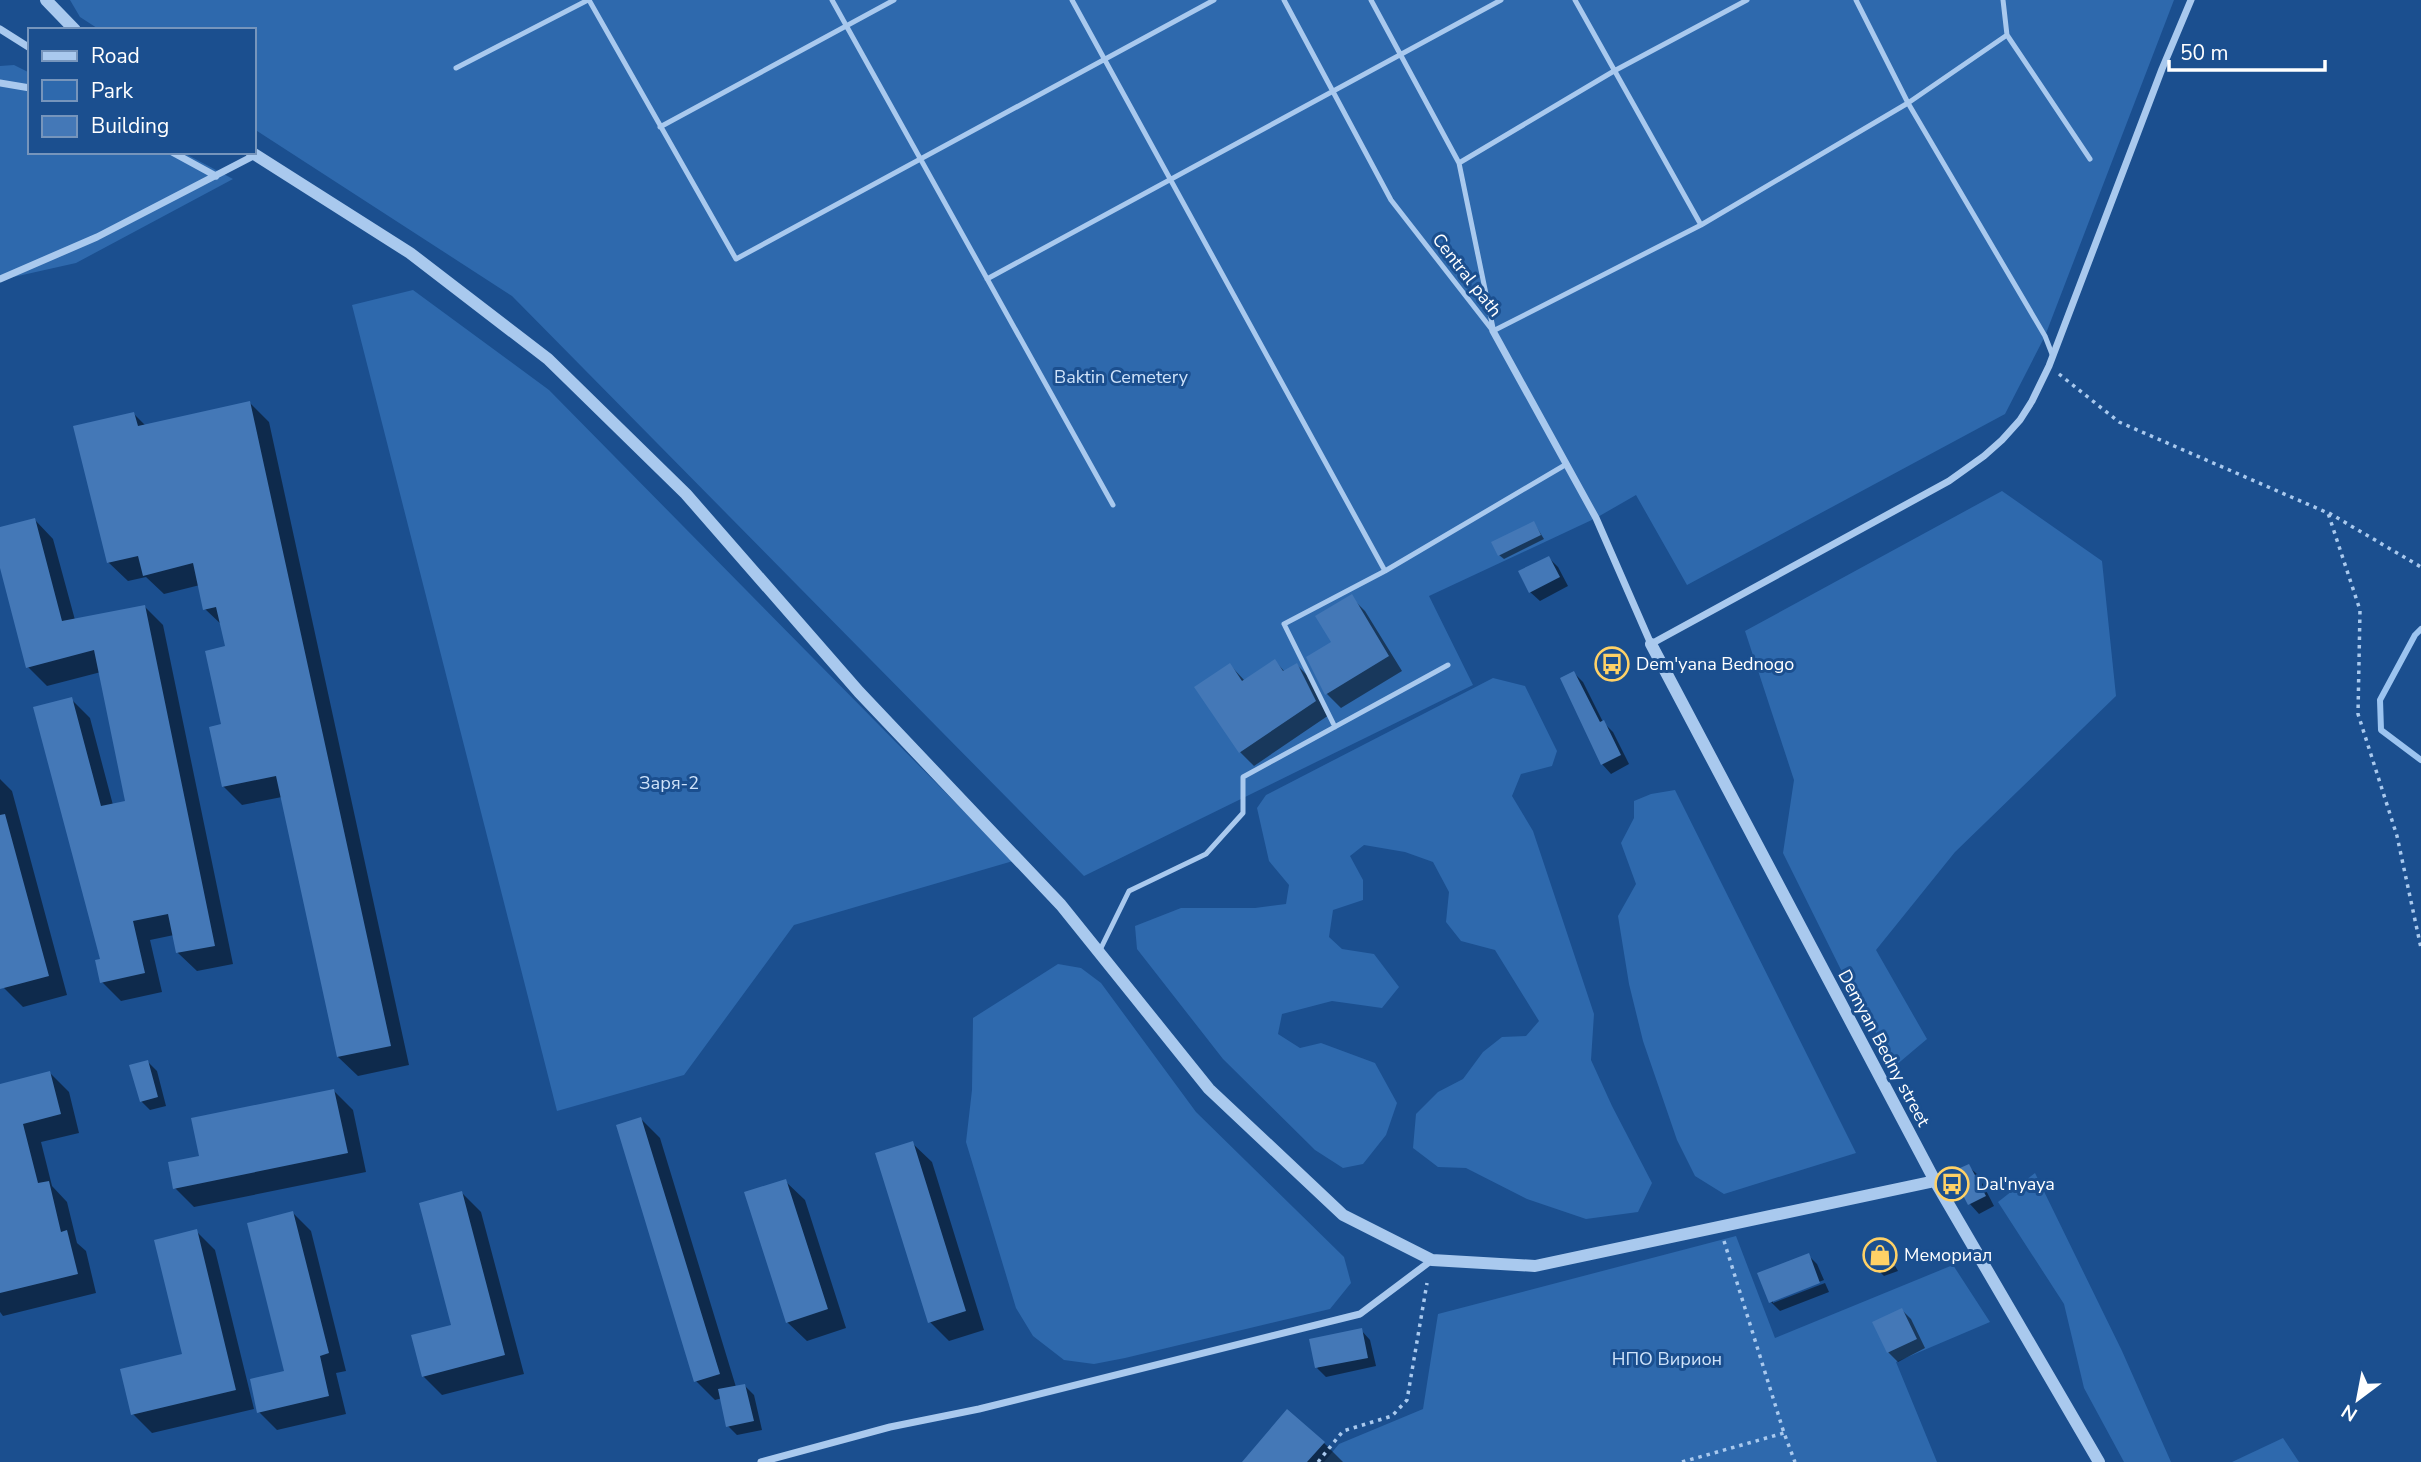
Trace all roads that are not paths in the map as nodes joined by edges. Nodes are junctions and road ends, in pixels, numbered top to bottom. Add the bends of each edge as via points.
1 (46, 0) edge
2 (588, 0) edge
3 (832, 0) edge
4 (894, 0) edge
5 (1072, 0) edge
6 (1214, 0) edge
7 (1284, 0) edge
8 (1371, 0) edge
9 (1501, 0) edge
10 (1575, 0) edge
11 (1746, 0) edge
12 (1856, 0) edge
13 (2003, 0) edge
14 (2191, 0) edge
15 (846, 26) junction
16 (73, 28) edge
17 (0, 29) edge
18 (2007, 35) junction
19 (28, 47) edge
20 (1401, 55) junction
21 (1105, 60) junction
22 (456, 68) dead end
23 (1614, 71) junction
24 (0, 83) edge
25 (28, 88) edge
26 (1333, 91) junction
27 (1908, 103) junction
28 (660, 127) junction
29 (176, 154) edge
30 (253, 154) edge
31 (2090, 159) dead end
32 (921, 160) junction
33 (1459, 163) junction
34 (216, 176) junction
35 (1171, 180) junction
36 (1701, 225) junction
37 (0, 279) edge
38 (987, 279) junction
39 (1493, 331) junction
40 (2052, 354) junction
41 (1566, 465) junction
42 (1113, 505) dead end
43 (1385, 571) junction
44 (1651, 645) junction
45 (1448, 665) dead end
46 (1335, 727) junction
47 (1099, 952) junction
48 (1935, 1181) junction
49 (1432, 1260) junction
50 (761, 1462) edge
51 (2099, 1462) edge

1 - 16 street
2 - 22 lane
2 - 28 lane
3 - 15 lane
4 - 15 lane
5 - 21 lane
6 - 21 lane
7 - 26 lane, Central path
8 - 20 lane, Central path
9 - 20 lane
10 - 23 lane
11 - 23 lane
12 - 27 lane
13 - 18 lane
14 - 40 street
15 - 28 lane
15 - 32 lane
17 - 19 street
18 - 27 lane
18 - 31 lane
20 - 26 lane
20 - 33 lane, Central path
21 - 32 lane
21 - 35 lane
23 - 33 lane
23 - 36 lane
24 - 25 street
26 - 35 lane
26 - 39 lane, Central path via 1391,200
27 - 36 lane
27 - 40 lane
28 - 32 lane via 736,259
29 - 34 street
30 - 34 street
30 - 47 street via 410,253 548,359 686,494 859,692 1061,905
32 - 38 lane
33 - 39 lane, Central path
34 - 37 street via 97,237
35 - 38 lane
35 - 43 lane
36 - 39 lane
38 - 42 lane
39 - 41 street
40 - 44 street via 2020,420 1958,475
41 - 43 lane
41 - 44 street via 1596,518
43 - 46 lane via 1284,624
44 - 48 street, Demyan Bedny street
45 - 46 lane
46 - 47 lane via 1243,777 1243,813 1206,854 1129,891
47 - 49 street via 1209,1089 1343,1215
48 - 49 street via 1535,1266
48 - 51 street, Demyan Bedny street
49 - 50 street via 1360,1314

